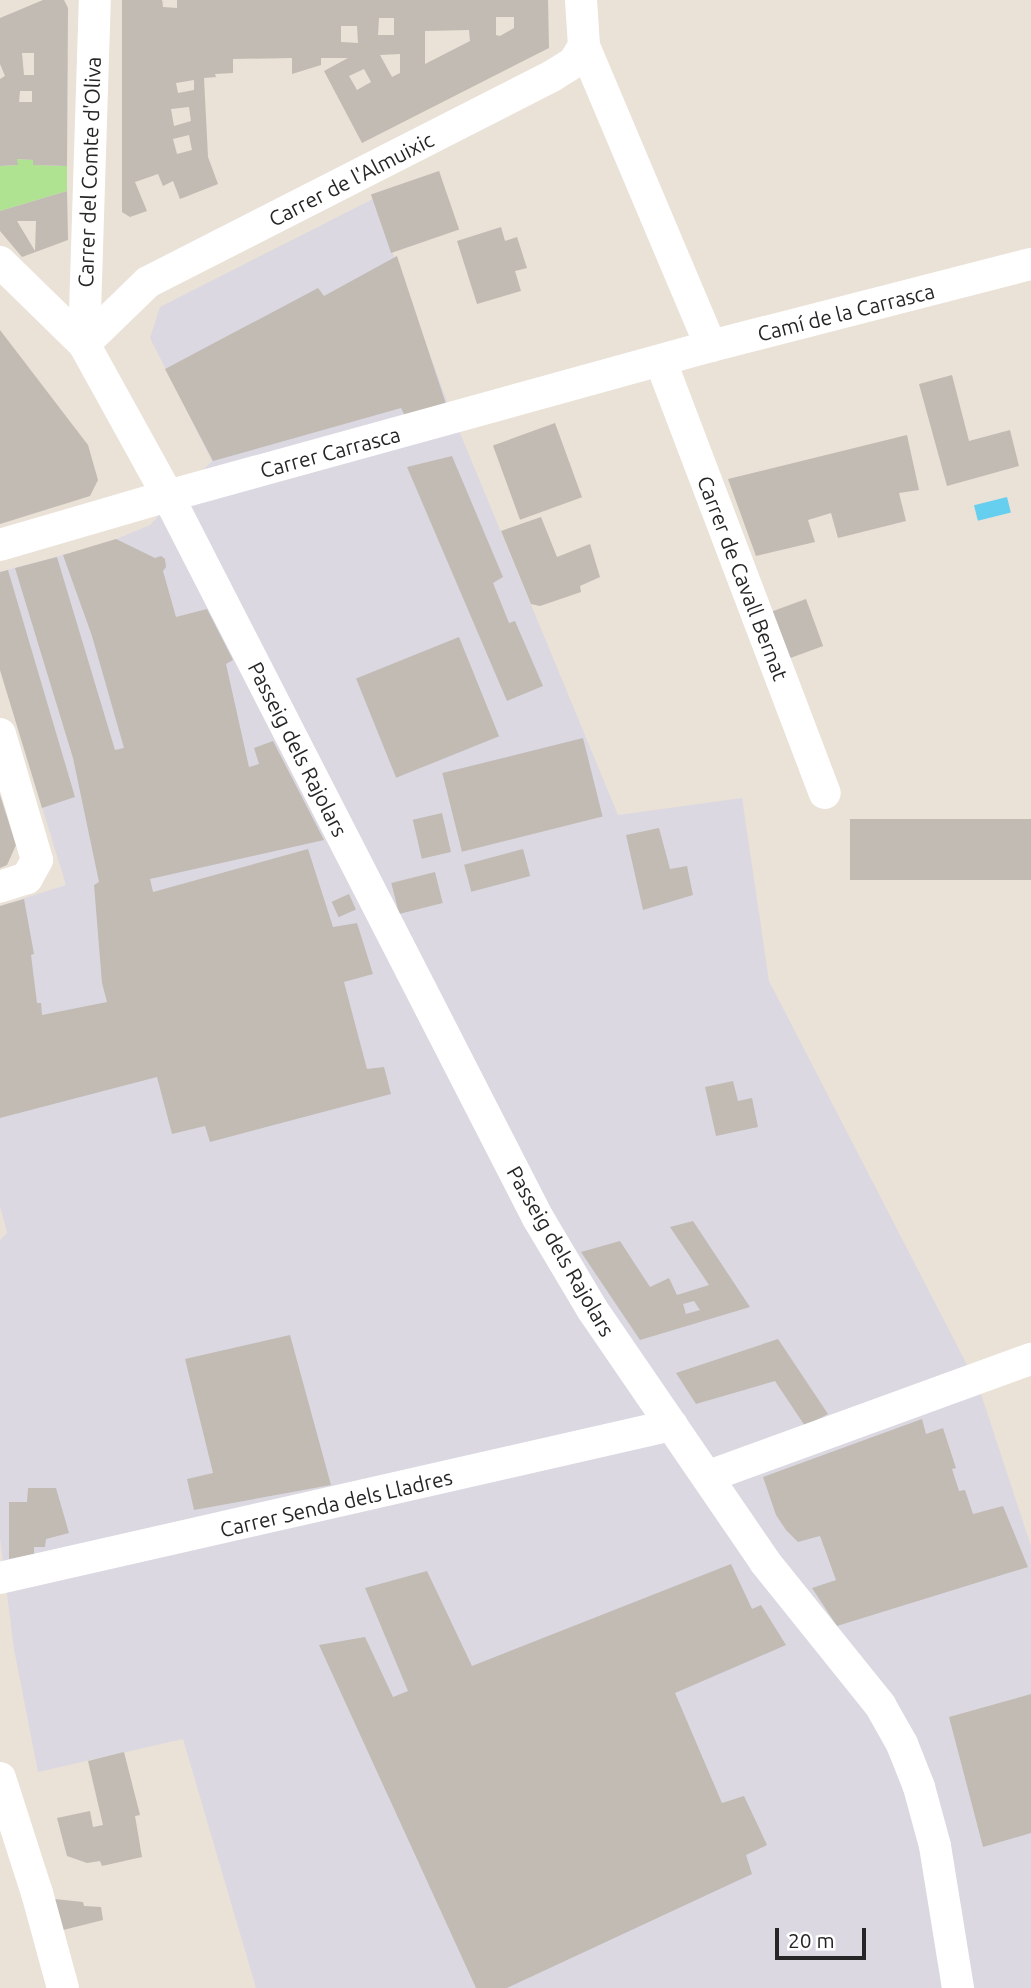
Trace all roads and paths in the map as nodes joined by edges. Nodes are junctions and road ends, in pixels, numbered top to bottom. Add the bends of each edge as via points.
1 (95, 0) edge
2 (581, 0) edge
3 (584, 46) junction
4 (0, 262) edge
5 (1031, 264) edge
6 (83, 344) junction
7 (711, 346) junction
8 (661, 362) junction
9 (168, 496) junction
10 (0, 545) edge
11 (0, 734) edge
12 (825, 793) dead end
13 (0, 887) edge
14 (1031, 1359) edge
15 (672, 1425) junction
16 (709, 1476) junction
17 (0, 1578) edge
18 (0, 1778) edge
19 (63, 1988) edge
20 (958, 1988) edge

1 - 6 street, Carrer del Comte d'Oliva
2 - 3 street
3 - 6 street, Carrer de l'Almuixic via 574,62 552,76 148,282
3 - 7 street
4 - 6 street
5 - 7 street, Camí de la Carrasca
6 - 9 street, Passeig dels Rajolars
7 - 8 street, Camí de la Carrasca
8 - 9 street, Carrer Carrasca
8 - 12 street, Carrer de Cavall Bernat
9 - 10 street, Carrer Carrasca
9 - 15 street, Passeig dels Rajolars via 538,1218 592,1309
11 - 13 street via 37,860 27,878
14 - 16 street
15 - 16 street, Passeig dels Rajolars
15 - 17 street, Carrer Senda dels Lladres
16 - 20 street, Passeig dels Rajolars via 765,1562 880,1705 902,1744 935,1846
18 - 19 street

